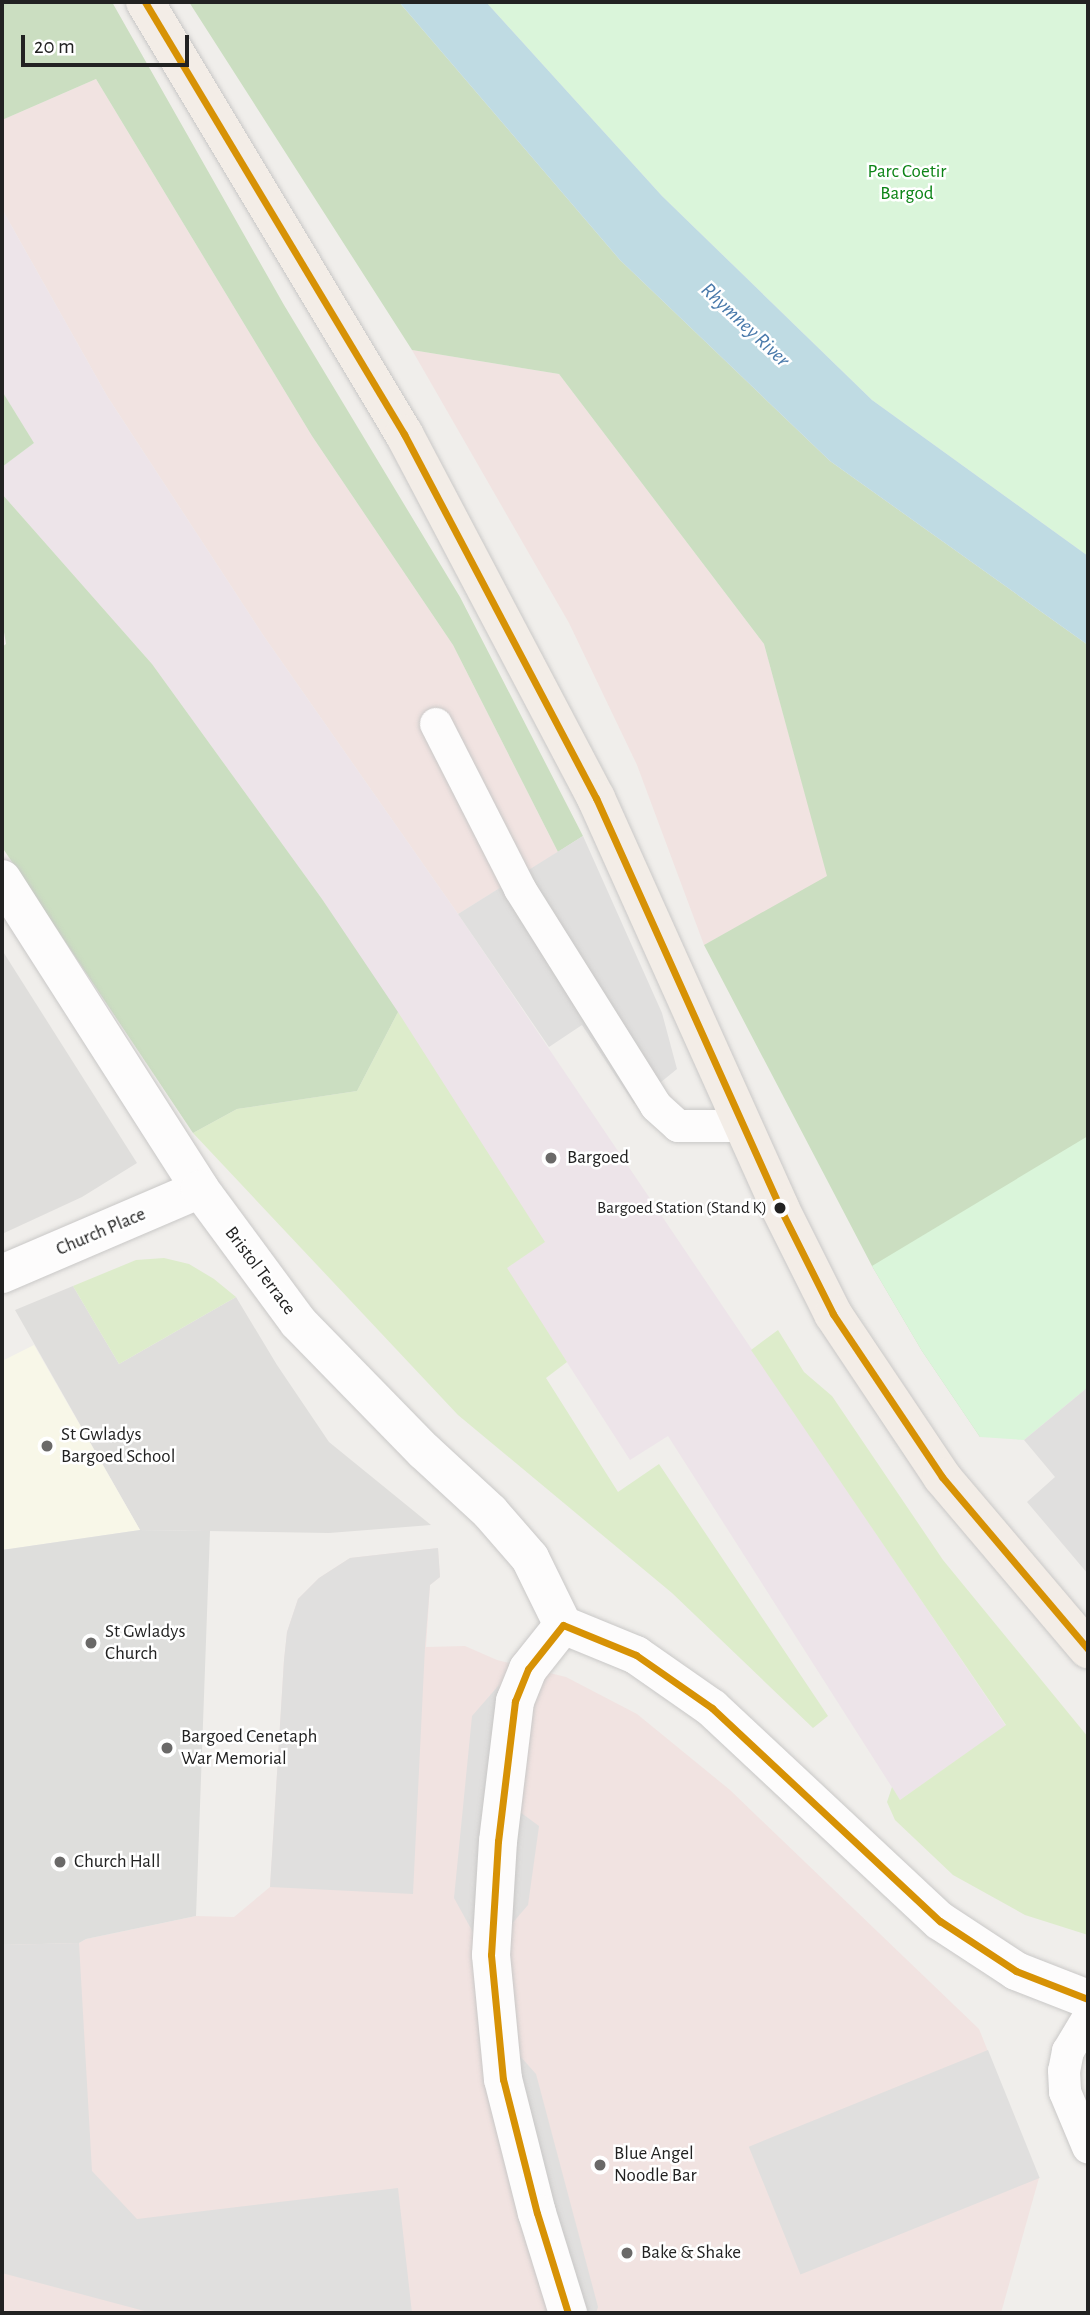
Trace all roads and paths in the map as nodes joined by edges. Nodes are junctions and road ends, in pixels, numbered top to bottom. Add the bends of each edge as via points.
1 (145, 2) edge
2 (436, 724) dead end
3 (2, 879) edge
4 (744, 1126) junction
5 (200, 1189) junction
6 (2, 1275) edge
7 (563, 1625) junction
8 (1088, 1649) edge
9 (1088, 1999) edge
10 (1088, 2018) edge
11 (1088, 2147) edge
12 (568, 2313) edge

1 - 4 main road via 411,447 596,798
2 - 4 lane via 520,889 656,1106 678,1126
3 - 5 street, Bristol Terrace
4 - 8 main road via 833,1314 867,1367 967,1509
5 - 6 street, Church Place
5 - 7 street, Bristol Terrace via 298,1322 424,1451 490,1511 530,1558
7 - 9 street via 636,1655 712,1708 940,1921 1016,1971
7 - 12 street via 528,1669 515,1700 498,1841 491,1955 503,2079
10 - 11 lane via 1068,2052 1064,2071 1065,2091

